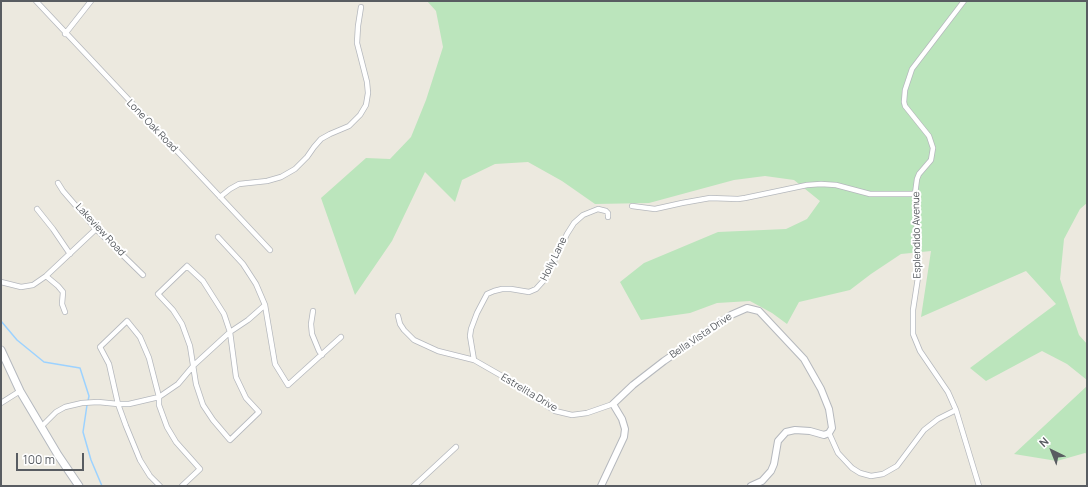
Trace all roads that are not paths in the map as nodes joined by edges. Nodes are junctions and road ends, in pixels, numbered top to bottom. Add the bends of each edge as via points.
1 (36, 1) edge
2 (91, 1) edge
3 (964, 1) edge
4 (362, 7) dead end
5 (65, 34) junction
6 (58, 183) dead end
7 (915, 194) junction
8 (220, 197) junction
9 (632, 206) dead end
10 (37, 209) dead end
11 (608, 217) dead end
12 (96, 229) junction
13 (218, 237) dead end
14 (270, 250) dead end
15 (70, 254) junction
16 (143, 275) dead end
17 (46, 276) junction
18 (1, 282) edge
19 (265, 305) junction
20 (313, 311) dead end
21 (65, 312) dead end
22 (398, 316) dead end
23 (230, 332) junction
24 (342, 337) dead end
25 (1, 350) edge
26 (322, 355) junction
27 (474, 360) junction
28 (194, 366) junction
29 (20, 391) junction
30 (159, 397) junction
31 (1, 403) edge
32 (118, 404) junction
33 (613, 404) junction
34 (956, 410) junction
35 (41, 427) junction
36 (829, 433) junction
37 (456, 447) dead end
38 (79, 486) edge
39 (160, 486) edge
40 (182, 486) edge
41 (414, 486) edge
42 (601, 486) edge
43 (751, 486) edge
44 (978, 486) edge

1 - 5 street, Lone Oak Road
2 - 5 street
3 - 7 street, Esplendido Avenue via 912,70 905,90 905,106 929,136 933,148 931,160 919,174
4 - 8 street via 357,43 368,92 366,105 360,115 349,126 321,139 295,169 267,181 239,184
5 - 8 street, Lone Oak Road
6 - 12 street, Lakeview Road
7 - 9 street via 870,194 836,185 821,184 745,198 710,198 682,202 655,209
7 - 34 street, Esplendido Avenue via 919,271 912,319 913,334 920,351 948,392
8 - 14 street, Lone Oak Road
10 - 15 street
11 - 27 street, Holly Lane via 606,211 598,209 583,215 574,223 546,278 532,292 502,289 487,294 471,329
12 - 15 street
12 - 16 street, Lakeview Road
13 - 19 street via 243,264
15 - 17 street
17 - 18 street via 33,284 21,287
17 - 21 street via 63,292 62,304
19 - 23 street
19 - 26 street via 275,364 288,385
20 - 26 street via 312,334
22 - 27 street, Estrelita Drive via 404,330 414,340 438,351
23 - 28 street
23 - 28 street via 224,314 203,281 187,266 158,294 182,324
23 - 28 street via 236,377 246,398 259,412 230,440 203,405 196,384
24 - 26 street
25 - 29 main road
27 - 33 street, Estrelita Drive via 555,410 572,415
28 - 30 street via 178,384
29 - 31 street
29 - 35 main road
30 - 32 street
30 - 32 street via 144,344 127,321 100,347 109,364
30 - 40 street via 159,405 170,432 200,469
32 - 35 street via 91,402 65,407
32 - 39 street via 140,460
33 - 36 street, Bella Vista Drive via 664,361 731,315 751,308 759,311 806,363 822,389 829,409 832,428
33 - 42 street via 622,419 624,437
34 - 36 street via 924,430 897,466 883,474 871,476 852,468 838,453
34 - 44 street, Esplendido Avenue
35 - 38 main road
36 - 43 street via 824,435 795,430 786,432 778,441 771,471 762,481
37 - 41 street

